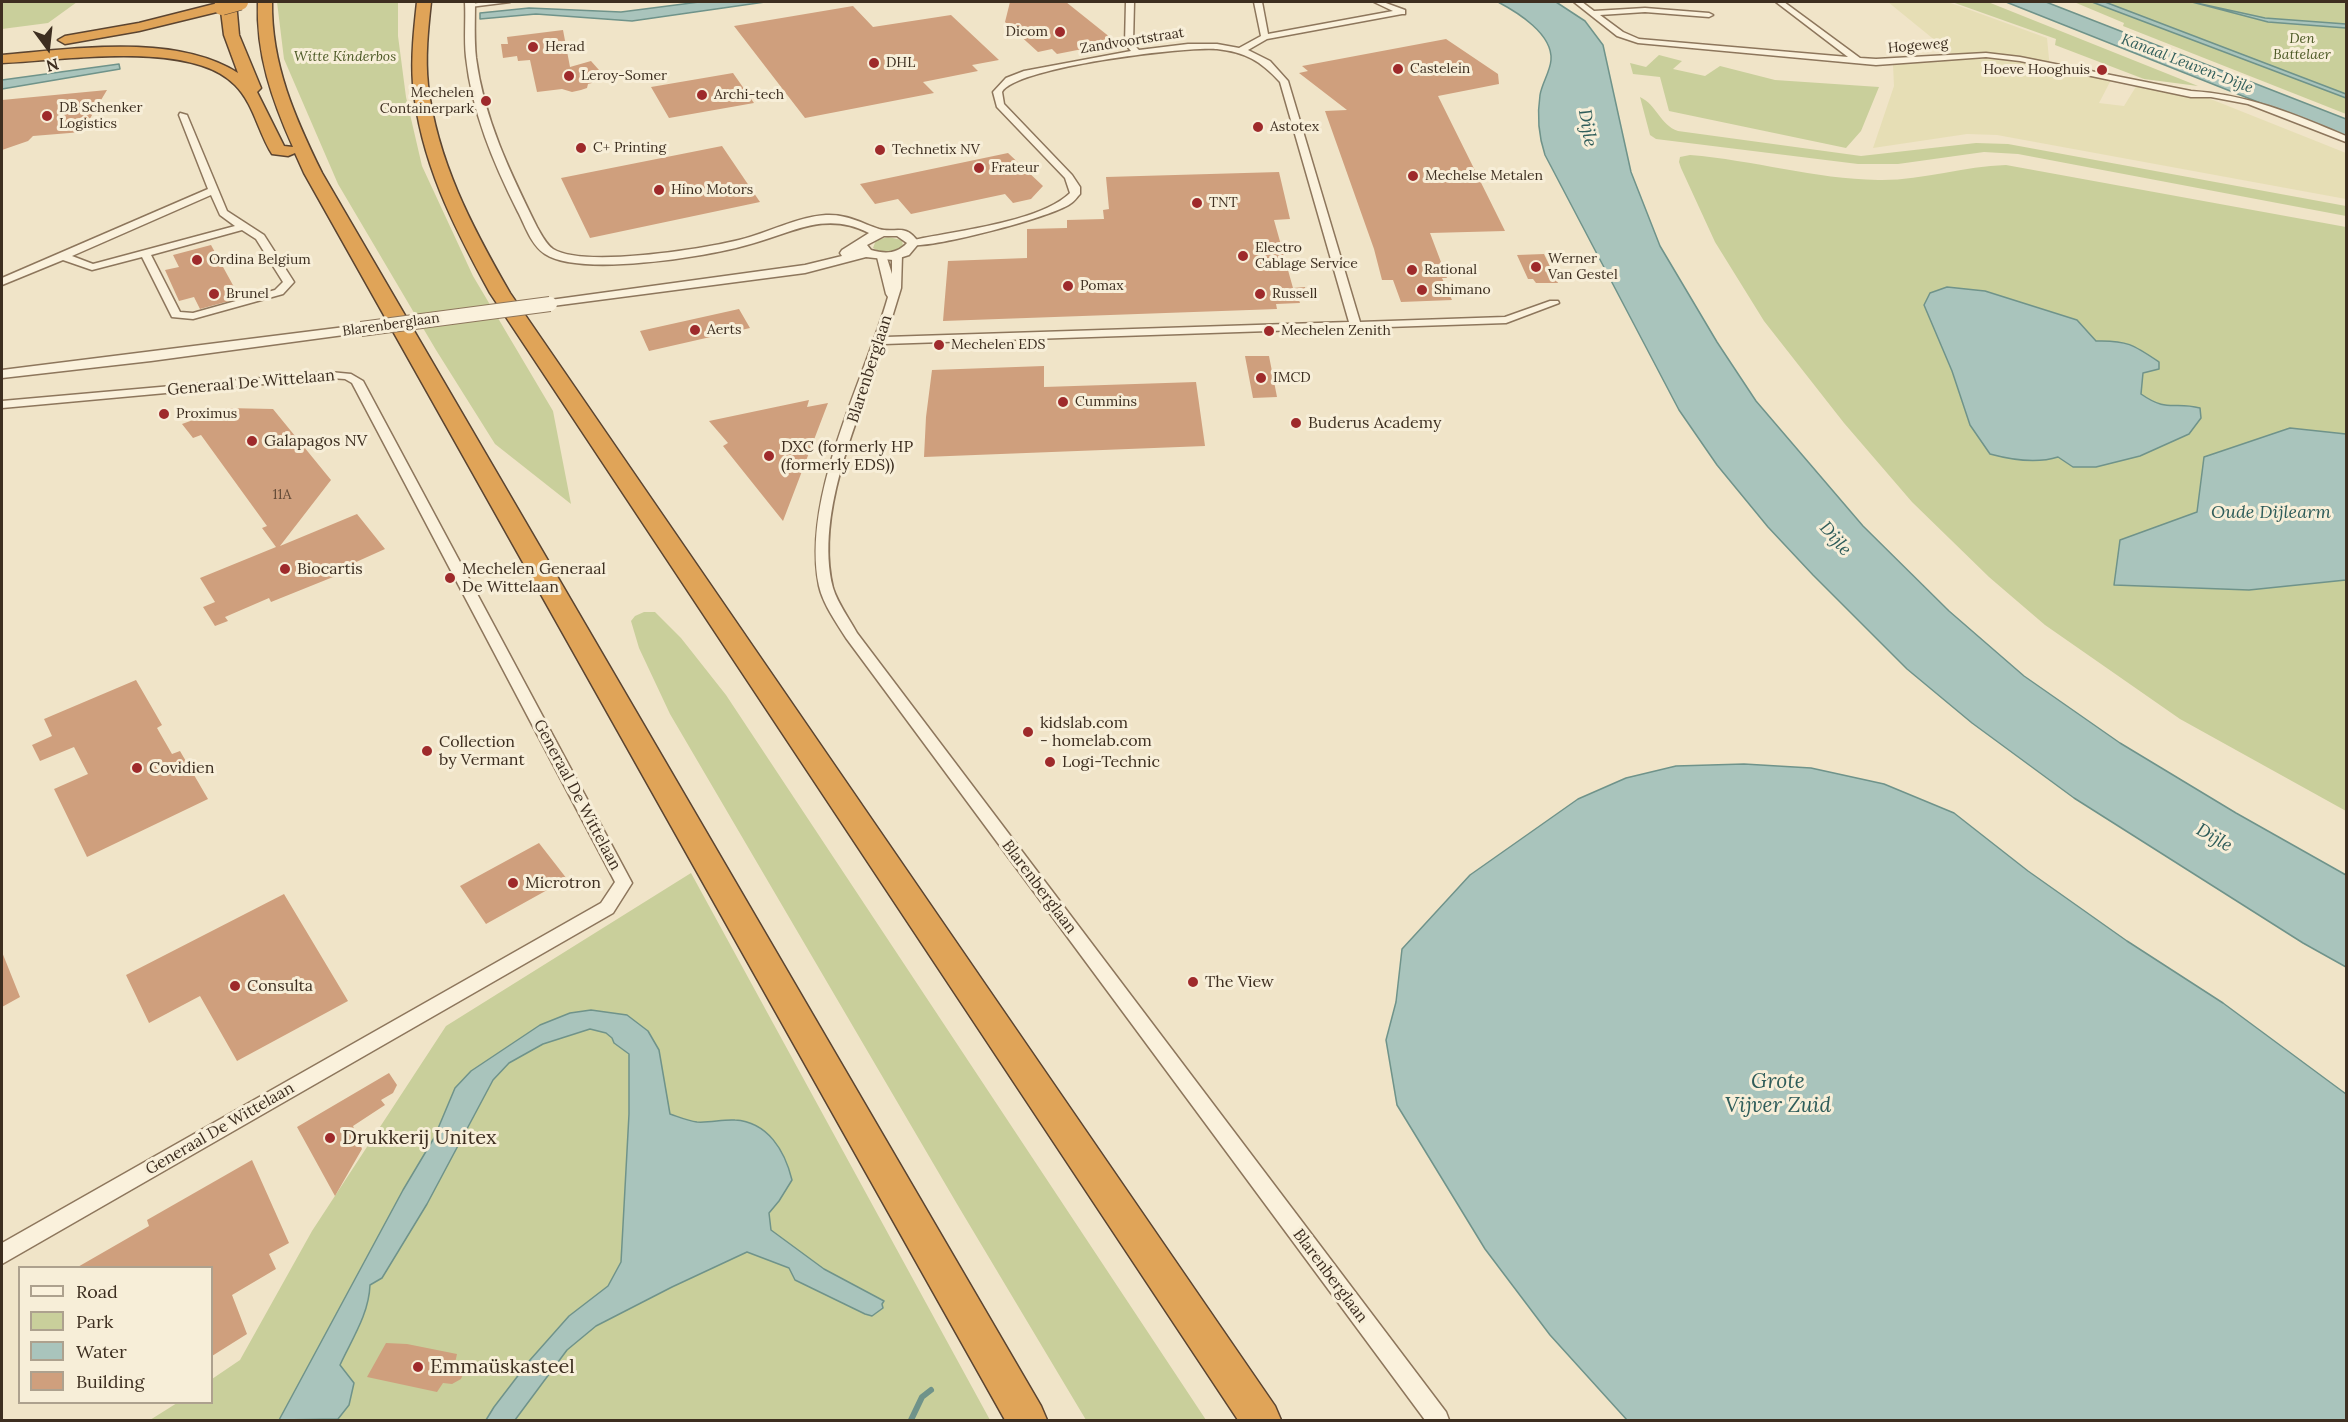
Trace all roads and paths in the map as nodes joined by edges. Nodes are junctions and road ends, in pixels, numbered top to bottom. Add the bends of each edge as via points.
1 (239, 2) edge
2 (265, 2) edge
3 (424, 2) edge
4 (506, 2) edge
5 (1130, 2) edge
6 (1258, 2) edge
7 (1378, 2) edge
8 (1578, 2) edge
9 (1780, 2) edge
10 (470, 3) edge
11 (226, 4) edge
12 (1594, 13) junction
13 (1709, 15) dead end
14 (1265, 37) junction
15 (2, 48) edge
16 (1240, 51) junction
17 (1137, 52) junction
18 (2, 59) edge
19 (1859, 61) junction
20 (183, 115) dead end
21 (2346, 139) edge
22 (288, 150) junction
23 (313, 173) junction
24 (215, 190) junction
25 (243, 227) junction
26 (912, 240) junction
27 (869, 243) junction
28 (145, 253) junction
29 (63, 255) junction
30 (897, 255) junction
31 (882, 257) junction
32 (2, 282) edge
33 (892, 300) junction
34 (1554, 303) dead end
35 (1355, 326) junction
36 (879, 341) junction
37 (2, 374) edge
38 (2, 405) edge
39 (2, 1254) edge
40 (1027, 1420) edge
41 (1261, 1420) edge
42 (1438, 1420) edge

1 - 11 highway, bridge
2 - 23 highway via 273,70
3 - 41 highway via 420,96 434,156 460,224 500,293
4 - 10 street
5 - 17 street via 1129,44
6 - 14 street
7 - 14 street via 1402,12
8 - 12 street, Hogeweg
9 - 19 street
10 - 27 street via 471,54 480,108 507,180 549,251 589,261 687,252 740,244 814,219 860,222
11 - 15 highway via 105,33
11 - 22 highway via 236,49 262,108
12 - 13 street via 1645,10
12 - 19 street, Hogeweg via 1620,34 1638,41
14 - 16 street
16 - 17 street, Zandvoortstraat via 1201,46
16 - 35 street, Zandvoortstraat via 1266,62 1284,81
17 - 26 street, Zandvoortstraat via 1020,76 1000,86 996,98 1000,105 1075,187 1069,202 1028,218 960,235
18 - 22 highway via 131,53 216,65 246,87 278,150
19 - 21 street, Hogeweg via 1986,55 2020,59 2191,94 2218,95 2269,108
20 - 24 street
22 - 23 highway via 295,164
23 - 40 highway
24 - 25 street via 226,217
24 - 29 street
25 - 28 street
25 - 28 street via 256,233 267,248 289,282 284,290 193,316 176,315
26 - 27 street via 894,232
26 - 30 street via 909,250
27 - 31 street
27 - 37 street, Blarenberglaan, bridge via 805,269
28 - 29 street via 92,267
29 - 32 street
30 - 31 street
30 - 33 street, Blarenberglaan via 897,291
31 - 33 street, Blarenberglaan
33 - 36 street, Blarenberglaan
34 - 35 street via 1506,320
35 - 36 street
36 - 42 street, Blarenberglaan via 829,501 822,541 826,588 851,635
38 - 39 street, Generaal De Wittelaan via 330,375 347,375 357,381 624,883 607,908

